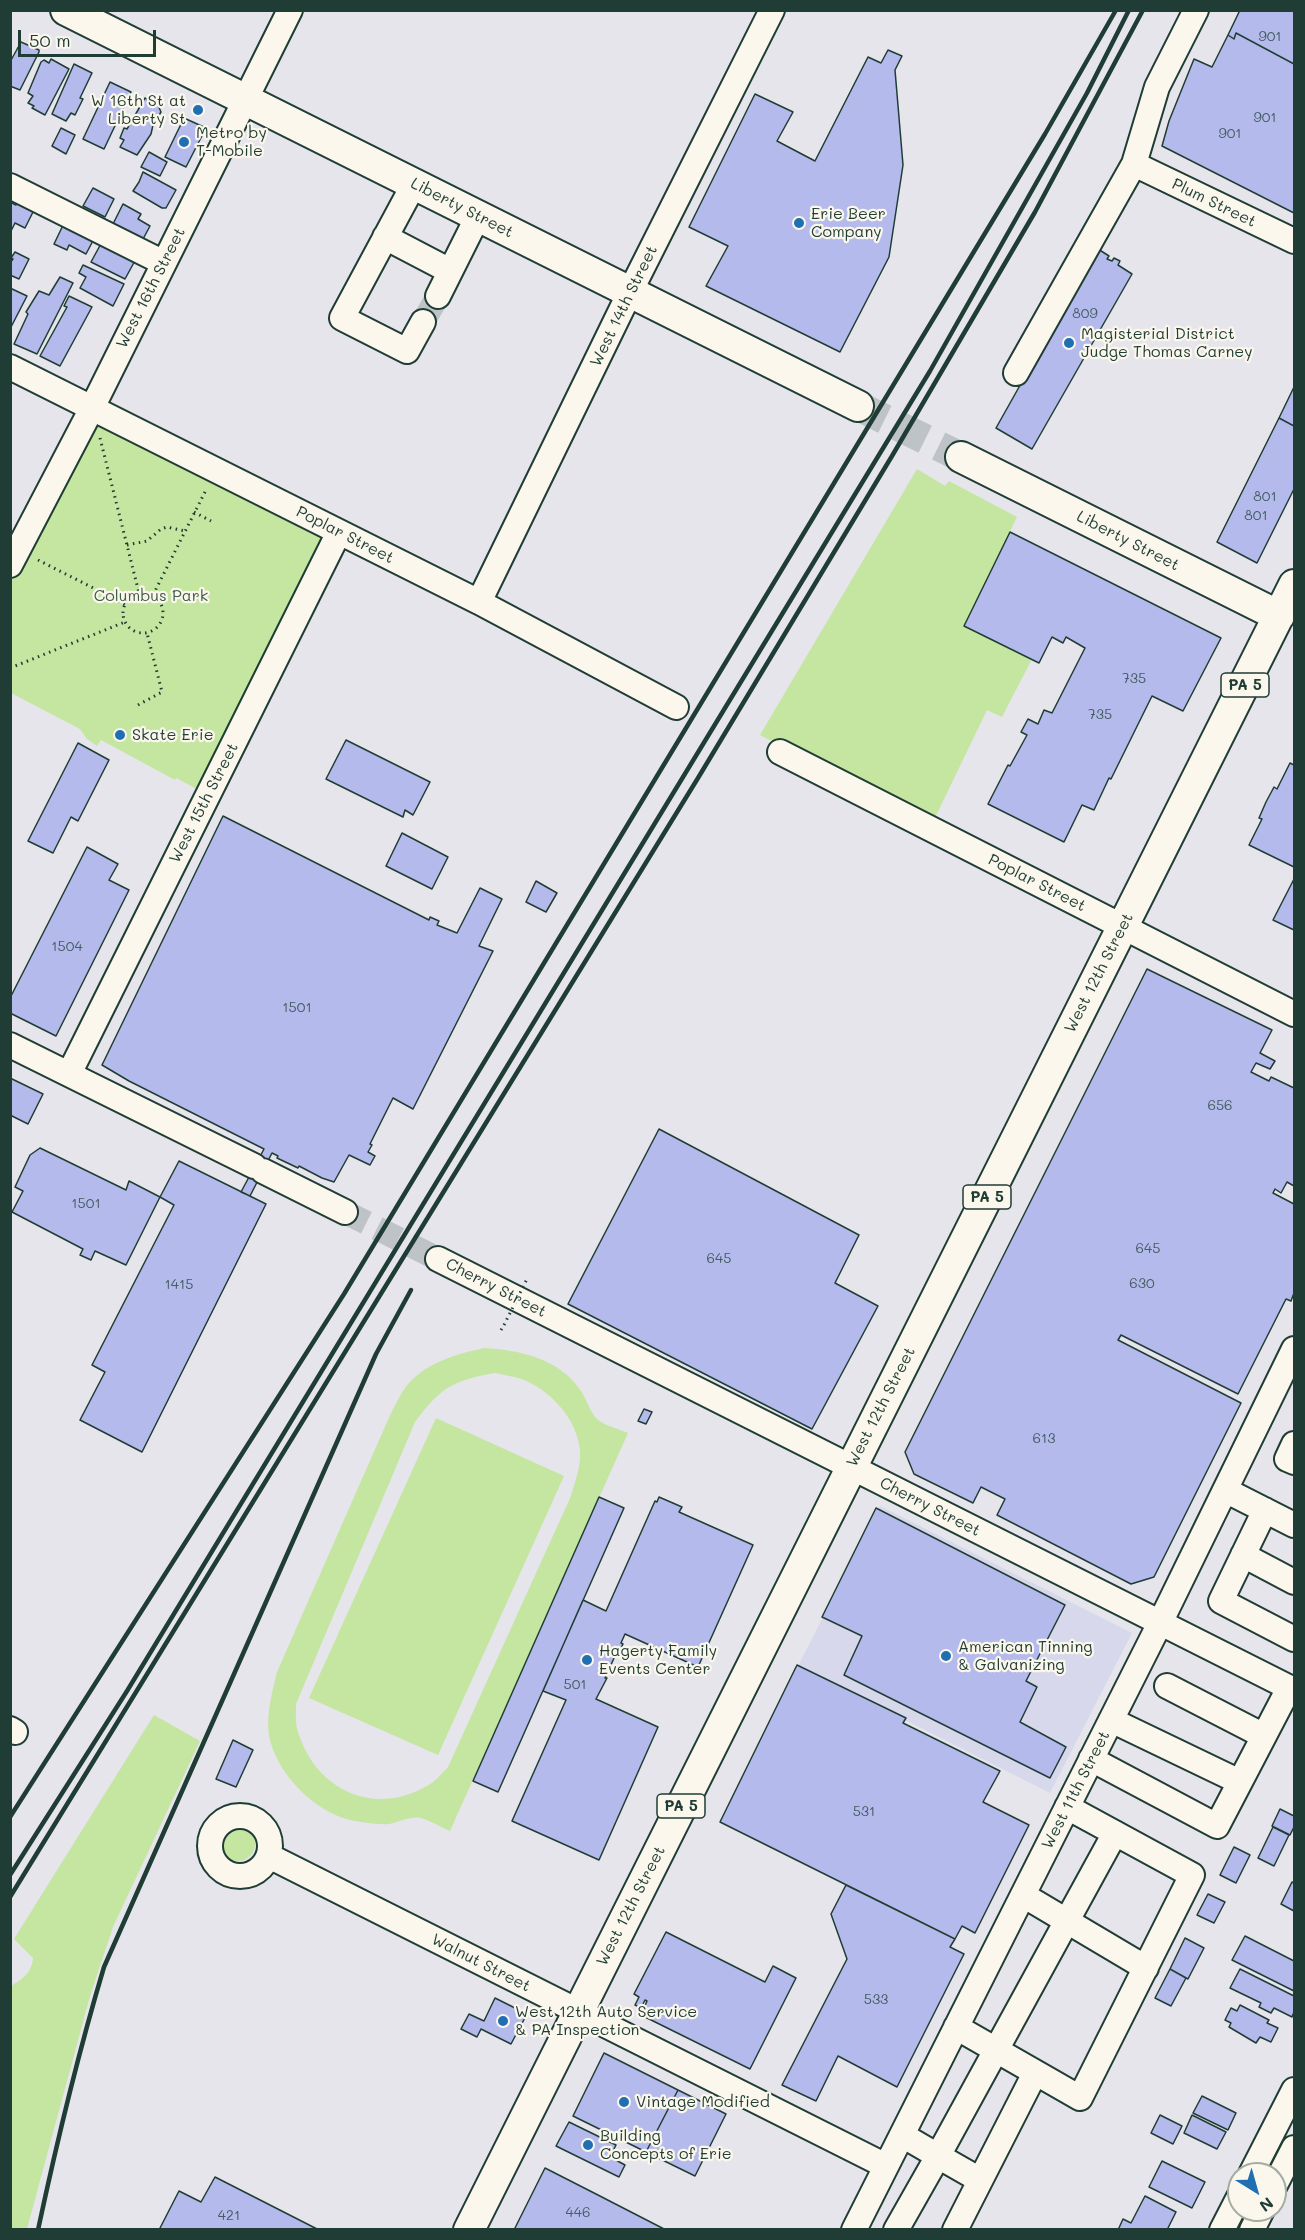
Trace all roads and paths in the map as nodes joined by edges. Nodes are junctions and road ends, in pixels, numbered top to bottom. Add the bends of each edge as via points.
1 (66, 10) edge
2 (290, 10) edge
3 (772, 10) edge
4 (1196, 10) edge
5 (246, 100) junction
6 (1134, 164) junction
7 (414, 184) junction
8 (10, 186) edge
9 (478, 216) junction
10 (385, 237) junction
11 (1294, 241) edge
12 (164, 263) junction
13 (450, 271) junction
14 (630, 292) junction
15 (438, 296) tunnel mouth
16 (423, 322) tunnel mouth
17 (10, 367) edge
18 (1016, 373) dead end
19 (858, 406) tunnel mouth
20 (92, 408) junction
21 (100, 437) dead end
22 (961, 458) tunnel mouth
23 (206, 490) dead end
24 (194, 512) junction
25 (211, 521) dead end
26 (185, 531) junction
27 (339, 532) junction
28 (127, 545) junction
29 (38, 560) dead end
30 (10, 565) edge
31 (1294, 585) edge
32 (139, 593) junction
33 (153, 595) junction
34 (479, 602) junction
35 (125, 604) junction
36 (1287, 620) edge
37 (125, 622) junction
38 (147, 633) junction
39 (10, 668) edge
40 (138, 705) dead end
41 (676, 707) dead end
42 (780, 752) dead end
43 (1122, 927) junction
44 (1294, 1014) edge
45 (10, 1045) edge
46 (69, 1074) junction
47 (345, 1212) tunnel mouth
48 (438, 1259) tunnel mouth
49 (526, 1279) dead end
50 (501, 1330) dead end
51 (1294, 1349) edge
52 (1294, 1444) edge
53 (1294, 1462) edge
54 (851, 1467) junction
55 (1225, 1490) junction
56 (1265, 1510) junction
57 (1294, 1525) edge
58 (1243, 1555) junction
59 (1294, 1582) edge
60 (1160, 1623) junction
61 (1294, 1639) edge
62 (1167, 1686) dead end
63 (1292, 1689) edge
64 (1111, 1720) junction
65 (1264, 1736) junction
66 (1091, 1759) junction
67 (1240, 1782) junction
68 (1067, 1807) junction
69 (1115, 1833) junction
70 (269, 1856) dead end
71 (1023, 1895) junction
72 (1067, 1920) junction
73 (1146, 1968) junction
74 (578, 2011) junction
75 (956, 2027) junction
76 (996, 2050) junction
77 (1035, 2073) junction
78 (1294, 2090) edge
79 (902, 2135) junction
80 (1294, 2148) edge
81 (938, 2156) junction
82 (1257, 2162) edge
83 (1287, 2162) edge
84 (886, 2166) junction
85 (980, 2180) junction
86 (469, 2229) edge
87 (854, 2229) edge
88 (896, 2229) edge
89 (955, 2229) edge

1 - 5 main road, Liberty Street
2 - 5 street, West 16th Street
3 - 14 street, West 14th Street
4 - 6 street via 1157,87
5 - 7 main road, Liberty Street
5 - 12 street, West 16th Street
6 - 11 street, Plum Street
6 - 18 street
7 - 9 main road, Liberty Street
7 - 10 street
8 - 12 street
9 - 13 street
9 - 14 main road, Liberty Street
10 - 13 street
10 - 16 street via 342,318 407,351
12 - 20 street, West 16th Street
13 - 15 street
14 - 19 main road, Liberty Street
14 - 34 street, West 14th Street
17 - 20 street, Poplar Street
20 - 27 street, Poplar Street
20 - 30 street, West 16th Street
21 - 28 path
22 - 36 main road, Liberty Street
23 - 24 path
24 - 25 path
24 - 26 path
26 - 28 path via 167,527 147,540
26 - 33 path
27 - 34 street, Poplar Street
27 - 46 street, West 15th Street
28 - 32 path
29 - 35 path
31 - 36 main road, West 12th Street / PA 5
32 - 33 path
32 - 35 path
33 - 38 path via 161,604 163,617
34 - 41 street, Poplar Street
35 - 37 path
36 - 43 main road, West 12th Street / PA 5
37 - 38 path via 132,630
37 - 39 path
38 - 40 path via 162,692
42 - 43 street, Poplar Street
43 - 44 street, Poplar Street
43 - 54 main road, West 12th Street / PA 5
45 - 46 street
46 - 47 street
48 - 54 street, Cherry Street
49 - 50 path, bridge
51 - 55 street, West 11th Street
52 - 53 street via 1287,1459
54 - 60 street, Cherry Street
54 - 74 main road, West 12th Street / PA 5
55 - 56 street
55 - 60 street, West 11th Street
56 - 57 street
56 - 58 street
58 - 59 street
58 - 61 street via 1221,1601
60 - 63 street, Cherry Street
60 - 64 street, West 11th Street
62 - 65 street
63 - 65 street
64 - 66 street, West 11th Street
64 - 67 street
65 - 67 street
66 - 67 street via 1217,1826
66 - 68 street, West 11th Street
68 - 69 street
68 - 71 street, West 11th Street
69 - 72 street
69 - 73 street via 1192,1875
70 - 74 street, Walnut Street
71 - 72 street
71 - 75 street, West 11th Street
72 - 73 street
72 - 76 street
73 - 77 street via 1080,2098
74 - 84 street, Walnut Street
74 - 86 main road, West 12th Street / PA 5
75 - 76 street
75 - 79 street, West 11th Street
76 - 77 street
76 - 81 street
77 - 85 street
78 - 82 street
79 - 81 street
79 - 84 street, West 11th Street
80 - 83 street
81 - 85 street
81 - 88 street
84 - 87 street, West 11th Street
85 - 89 street

